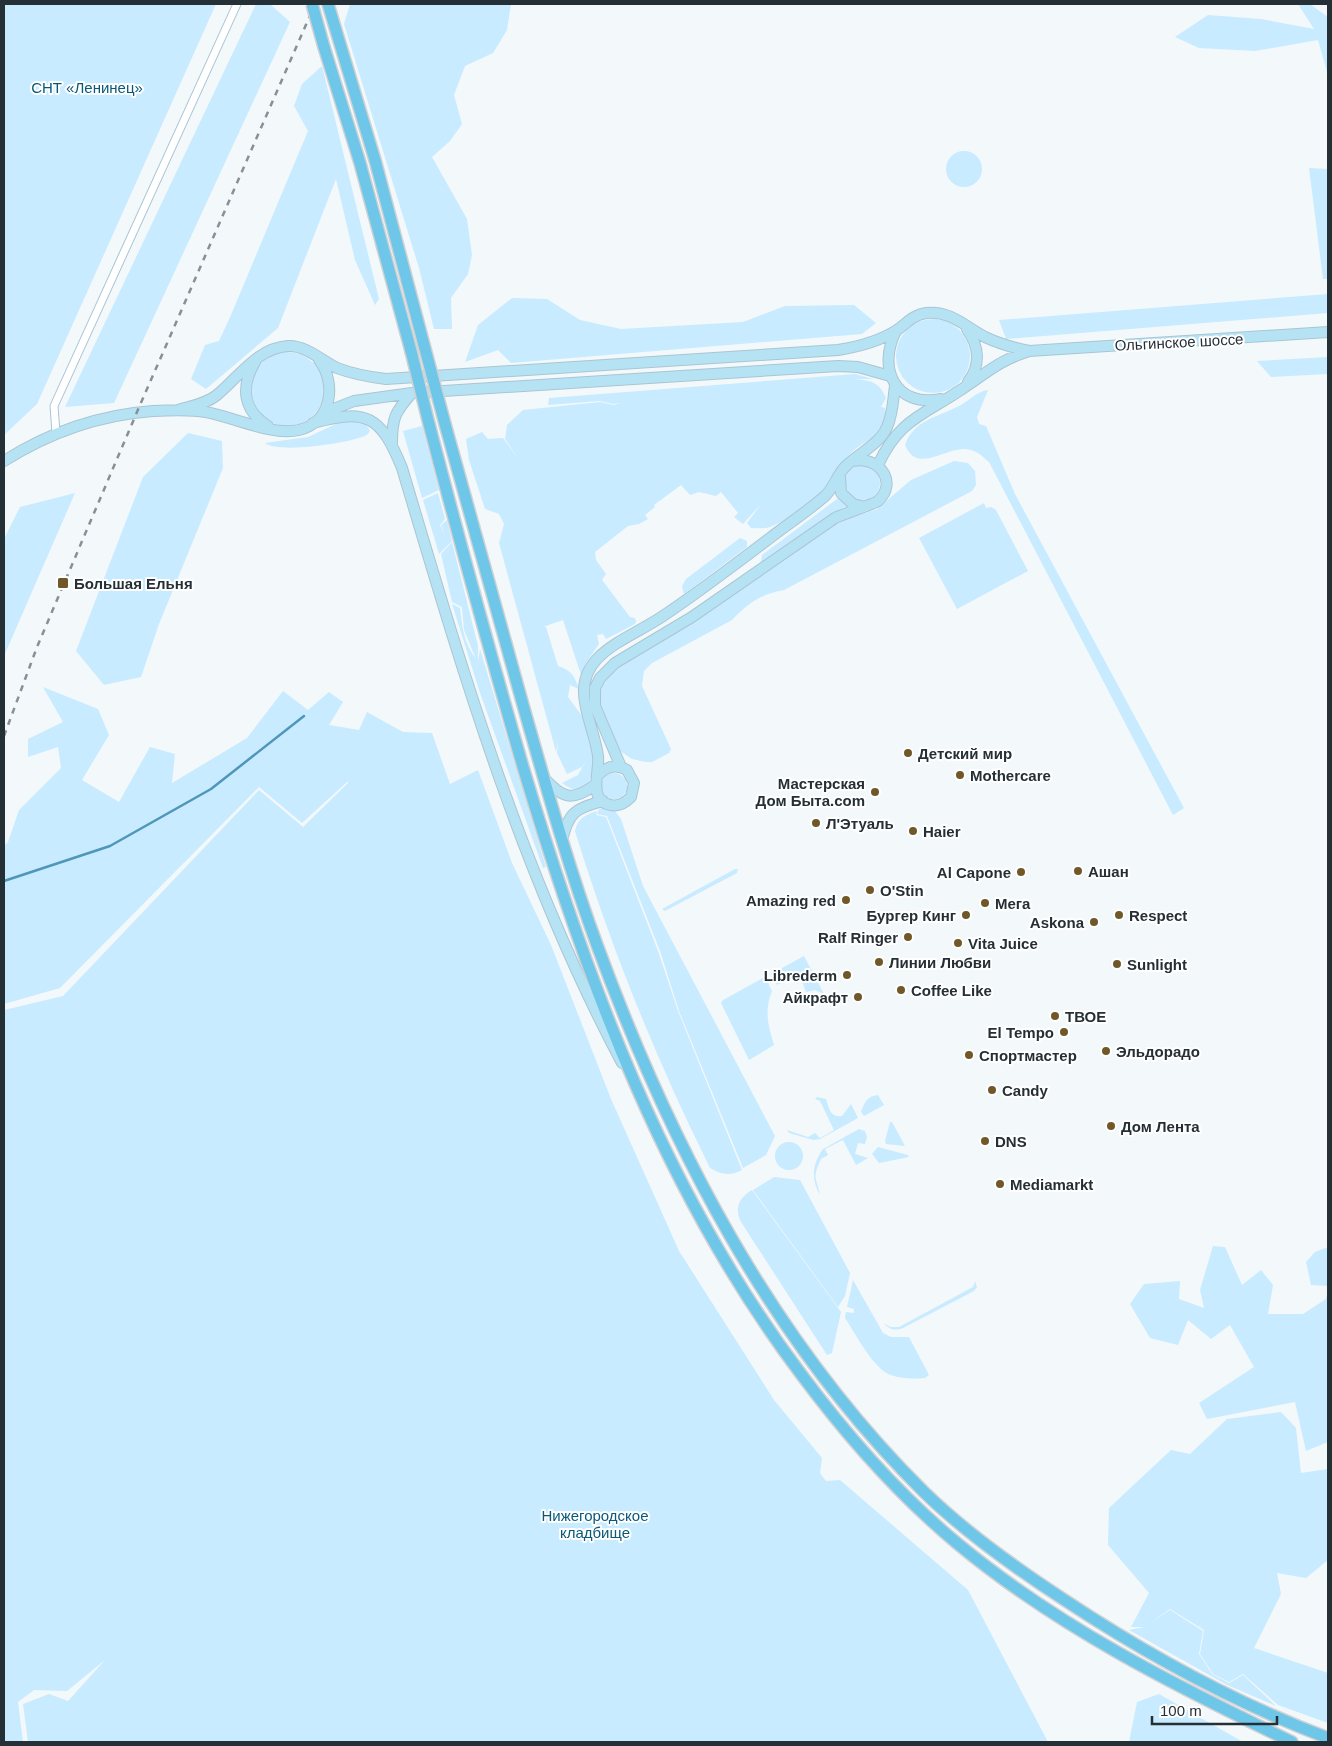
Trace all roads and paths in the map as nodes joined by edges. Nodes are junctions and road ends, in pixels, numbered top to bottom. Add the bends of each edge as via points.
1 (237, 4) edge
2 (312, 4) edge
3 (329, 8) edge
4 (965, 326) junction
5 (896, 331) junction
6 (1328, 332) edge
7 (1029, 352) junction
8 (317, 357) junction
9 (257, 359) junction
10 (892, 381) junction
11 (963, 388) junction
12 (412, 393) junction
13 (949, 397) junction
14 (178, 410) junction
15 (323, 412) junction
16 (313, 423) junction
17 (273, 428) junction
18 (56, 433) junction
19 (392, 444) junction
20 (4, 461) edge
21 (852, 461) junction
22 (878, 465) junction
23 (840, 477) junction
24 (861, 506) junction
25 (621, 767) junction
26 (544, 778) junction
27 (597, 780) junction
28 (603, 802) junction
29 (562, 841) junction
30 (633, 1083) junction
31 (1328, 1738) edge
32 (1292, 1742) edge

1 - 18 street via 54,406
2 - 30 main road, bridge via 360,163 498,682 546,846 580,947
3 - 26 main road, bridge via 375,160
4 - 5 main road via 953,317 924,313 910,318
4 - 7 main road via 1004,346
4 - 11 main road via 974,339 977,364
5 - 8 main road via 868,343 838,350 386,379 358,375
5 - 10 main road via 887,358
6 - 7 main road, Ольгинское шоссе
7 - 11 main road via 994,364
8 - 9 main road via 290,346 272,349
8 - 15 main road via 326,369 330,389
9 - 14 main road via 216,396 202,404
9 - 17 main road via 247,375 248,404 260,420
10 - 12 main road via 858,368 838,366
10 - 13 main road via 910,397 928,401
10 - 21 main road via 887,428
11 - 13 main road
12 - 15 main road via 354,401
12 - 19 main road via 396,410
13 - 22 main road via 900,429
14 - 17 main road via 206,412
14 - 18 main road via 95,419
15 - 16 main road
16 - 17 main road via 300,430
16 - 19 main road via 341,415 355,415 379,426
18 - 20 main road
19 - 30 main road via 490,756 549,910 593,1008
21 - 22 main road via 870,460
21 - 23 main road
22 - 24 main road via 885,475 883,496 875,503
23 - 24 main road via 839,485 846,500
23 - 27 main road via 826,496 759,546 660,618 597,658 589,669 583,690 584,708 597,748
24 - 25 main road via 834,518 692,617 615,663 600,678 595,688 595,706
25 - 27 main road via 604,769
25 - 28 main road via 632,776 634,790 631,797 620,805
26 - 27 main road via 556,791 573,797 584,794
26 - 29 main road
27 - 28 main road via 597,794
28 - 29 main road via 585,806 570,815
29 - 31 main road via 624,1017 658,1097 695,1170 756,1279 789,1330 872,1436 925,1493 970,1532 1019,1570 1091,1618 1224,1693
30 - 32 main road via 713,1242 774,1339 857,1445 909,1500 959,1545 1049,1611 1155,1673

